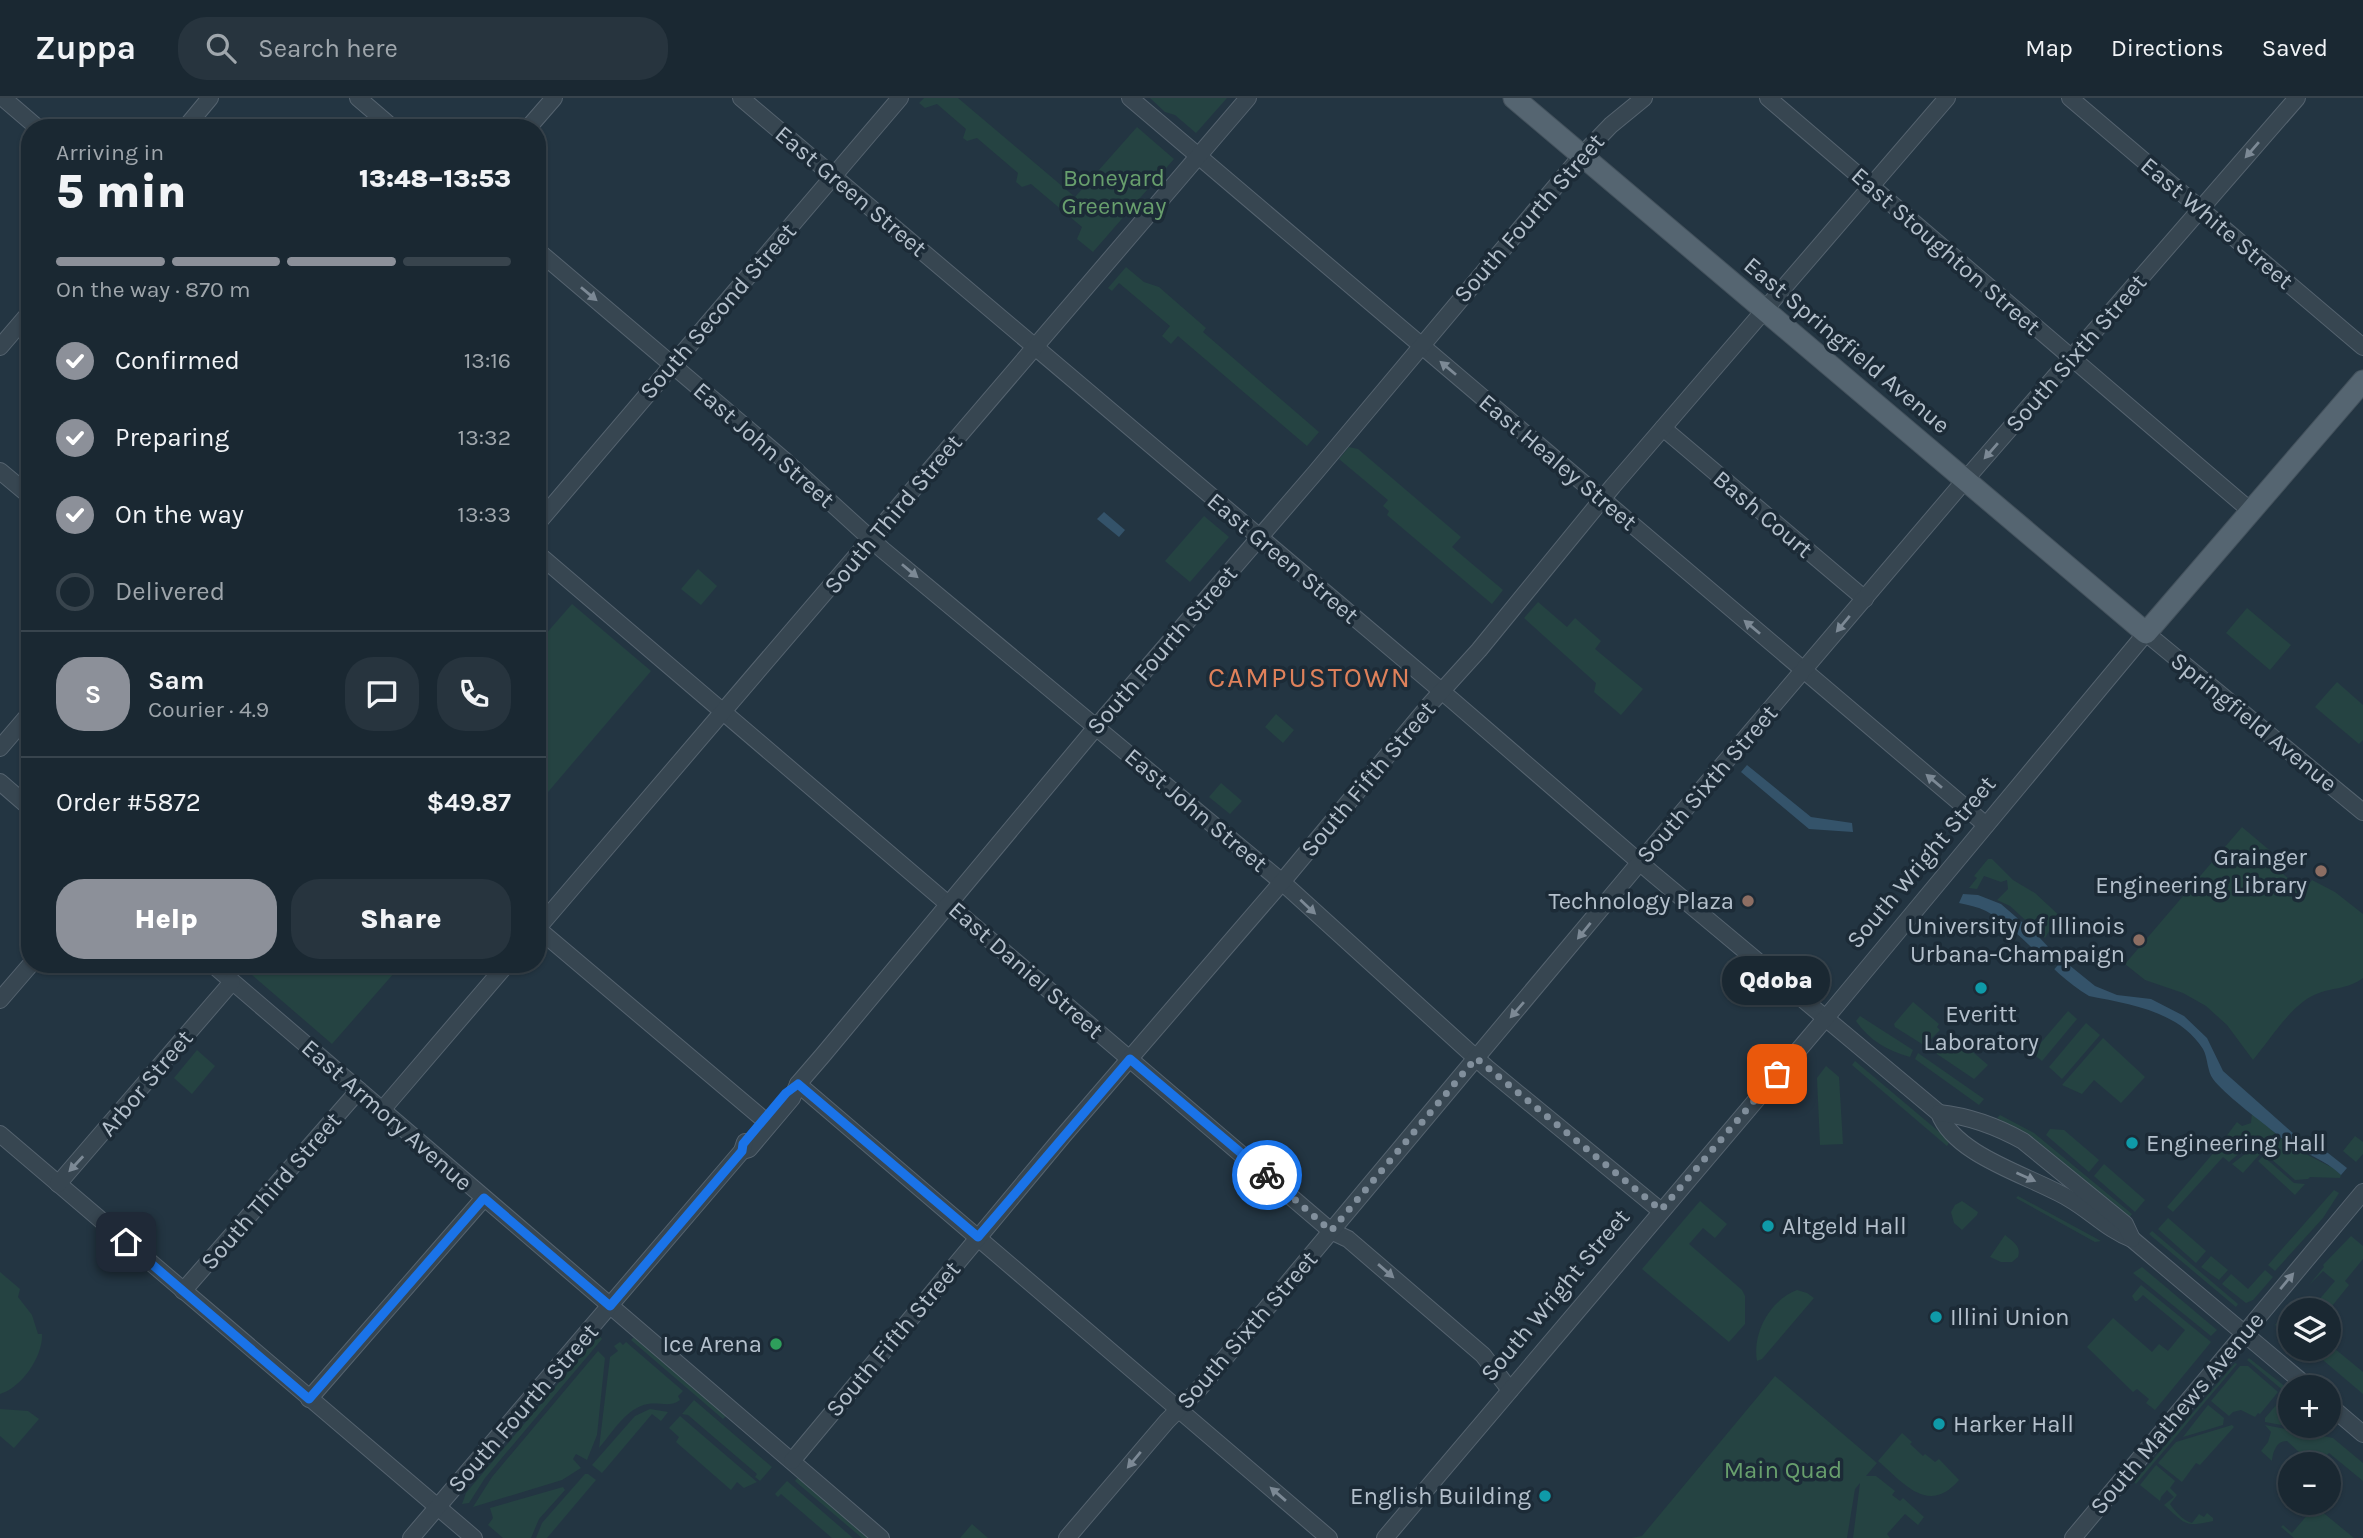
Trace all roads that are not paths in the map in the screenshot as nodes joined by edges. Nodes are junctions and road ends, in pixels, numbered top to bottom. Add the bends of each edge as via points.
1 (3, 98) edge
2 (210, 98) edge
3 (358, 98) edge
4 (554, 98) edge
5 (741, 98) edge
6 (900, 98) edge
7 (1130, 98) edge
8 (1248, 98) edge
9 (1514, 98) edge
10 (1644, 98) edge
11 (1768, 98) edge
12 (1947, 98) edge
13 (2070, 98) edge
14 (2297, 98) edge
15 (27, 119) edge
16 (192, 119) edge
17 (382, 119) edge
18 (536, 119) edge
19 (1581, 155) junction
20 (1198, 156) junction
21 (833, 176) junction
22 (1870, 186) junction
23 (2201, 209) junction
24 (546, 258) edge
25 (1765, 309) junction
26 (21, 322) edge
27 (1420, 345) junction
28 (0, 347) edge
29 (1034, 347) junction
30 (2363, 347) edge
31 (2071, 358) junction
32 (671, 364) junction
33 (2363, 381) edge
34 (1663, 428) junction
35 (0, 471) edge
36 (1966, 479) junction
37 (21, 488) edge
38 (1602, 499) junction
39 (2252, 512) junction
40 (546, 513) edge
41 (870, 538) junction
42 (1258, 538) junction
43 (546, 561) edge
44 (1865, 599) junction
45 (2146, 633) junction
46 (1804, 671) junction
47 (1442, 691) junction
48 (724, 712) junction
49 (21, 724) edge
50 (1097, 726) junction
51 (0, 748) edge
52 (0, 782) edge
53 (21, 800) edge
54 (2363, 812) edge
55 (1986, 825) junction
56 (1640, 862) junction
57 (1282, 882) junction
58 (950, 904) junction
59 (546, 919) edge
60 (546, 935) edge
61 (23, 973) edge
62 (222, 973) edge
63 (499, 973) edge
64 (232, 982) junction
65 (0, 1000) edge
66 (1825, 1018) junction
67 (1476, 1058) junction
68 (1130, 1059) junction
69 (798, 1084) junction
70 (359, 1090) junction
71 (382, 1110) junction
72 (1939, 1113) junction
73 (764, 1119) junction
74 (0, 1134) edge
75 (742, 1151) junction
76 (58, 1184) junction
77 (2363, 1192) edge
78 (484, 1198) junction
79 (1661, 1210) junction
80 (1331, 1231) junction
81 (978, 1237) junction
82 (2132, 1239) junction
83 (183, 1291) junction
84 (610, 1306) junction
85 (2242, 1334) junction
86 (2293, 1375) edge
87 (1510, 1390) junction
88 (309, 1399) junction
89 (1180, 1409) junction
90 (2341, 1415) edge
91 (2363, 1434) edge
92 (792, 1461) junction
93 (437, 1508) junction
94 (411, 1538) edge
95 (474, 1538) edge
96 (881, 1538) edge
97 (1068, 1538) edge
98 (1329, 1538) edge
99 (1385, 1538) edge
100 (2073, 1538) edge

1 - 15 street
2 - 16 street
3 - 17 street
4 - 18 street
5 - 21 street, East Green Street
6 - 21 street, South Second Street
7 - 20 street, East Healey Street
8 - 20 street, South Third Street
9 - 19 main road, East Springfield Avenue
10 - 19 street, South Fourth Street
11 - 22 street, East Stoughton Street
12 - 22 street, South Fifth Street
13 - 23 street, East White Street
14 -> 23 street, South Sixth Street
19 - 25 main road, East Springfield Avenue
19 - 27 street, South Fourth Street
20 - 27 street, East Healey Street
20 - 29 street, South Third Street
21 - 29 street, East Green Street
21 - 32 street, South Second Street
22 - 25 street, South Fifth Street
22 - 31 street, East Stoughton Street
23 - 30 street, East White Street
23 - 31 street, South Sixth Street
24 -> 32 street, East John Street
25 - 34 street, South Fifth Street
25 - 36 main road, East Springfield Avenue
26 - 28 street
38 -> 27 street, East Healey Street
27 - 42 street, South Fourth Street
29 - 41 street, South Third Street
29 - 42 street, East Green Street
31 -> 36 street, South Sixth Street
31 - 39 street, East Stoughton Street
32 - 40 street, South Second Street
32 - 41 street, East John Street
33 - 39 main road, South Wright Street
34 - 38 street, South Fifth Street
34 - 44 street, Bash Court
35 - 37 street
36 - 44 street, South Sixth Street
36 - 45 main road, East Springfield Avenue
46 -> 38 street, East Healey Street
38 - 47 street, South Fifth Street
39 - 45 main road, South Wright Street
41 - 48 street, South Third Street
41 -> 50 street, East John Street via 1074,712
42 - 47 street, East Green Street
42 - 50 street, South Fourth Street
43 - 48 street, East Daniel Street
44 -> 46 street, South Sixth Street
45 - 54 street, Springfield Avenue
45 - 55 street, South Wright Street
55 -> 46 street, East Healey Street
46 - 56 street, South Sixth Street
47 - 56 street, East Green Street
47 - 57 street, South Fifth Street
48 - 58 street, East Daniel Street
48 - 59 street, South Third Street
49 - 51 street
50 - 57 street, East John Street
50 - 58 street, South Fourth Street
52 - 53 street
55 - 66 street, South Wright Street
56 - 66 street, East Green Street
56 -> 67 street, South Sixth Street
57 -> 67 street, East John Street
57 - 68 street, South Fifth Street
58 - 68 street, East Daniel Street
58 - 69 street, South Fourth Street
60 - 73 street
61 - 65 street
62 - 64 street, East Armory Avenue
63 - 71 street
64 - 70 street, East Armory Avenue
64 -> 76 street, Arbor Street
66 - 72 street, East Green Street
66 - 79 street, South Wright Street
67 - 79 street, East John Street
67 - 80 street, South Sixth Street
68 - 80 street, East Daniel Street
68 - 81 street, South Fifth Street
69 - 73 street, South Fourth Street
69 - 75 street, South Fourth Street via 792,1098 749,1149
69 - 81 street
70 - 71 street, East Armory Avenue
70 - 83 street, South Third Street
71 - 78 street, East Armory Avenue
72 -> 82 street via 1944,1126 1966,1144 2071,1199
72 - 82 street via 2023,1141 2124,1224
73 - 75 street, South Fourth Street
74 - 76 street
75 - 84 street, South Fourth Street
76 - 83 street
85 -> 77 street, South Mathews Avenue
78 - 84 street, East Armory Avenue
78 - 88 street
79 - 87 street, South Wright Street
80 -> 87 street, East Daniel Street via 1348,1238 1476,1349
80 - 89 street, South Sixth Street
81 - 89 street
81 - 92 street, South Fifth Street
82 - 85 street
83 - 88 street
84 - 92 street, East Armory Avenue
84 - 93 street, South Fourth Street
85 - 86 street
85 - 100 street, South Mathews Avenue
87 - 99 street, South Wright Street
88 - 93 street
89 -> 97 street, South Sixth Street
98 -> 89 street
90 - 91 street
92 - 96 street, East Armory Avenue
93 - 94 street, South Fourth Street
93 - 95 street

